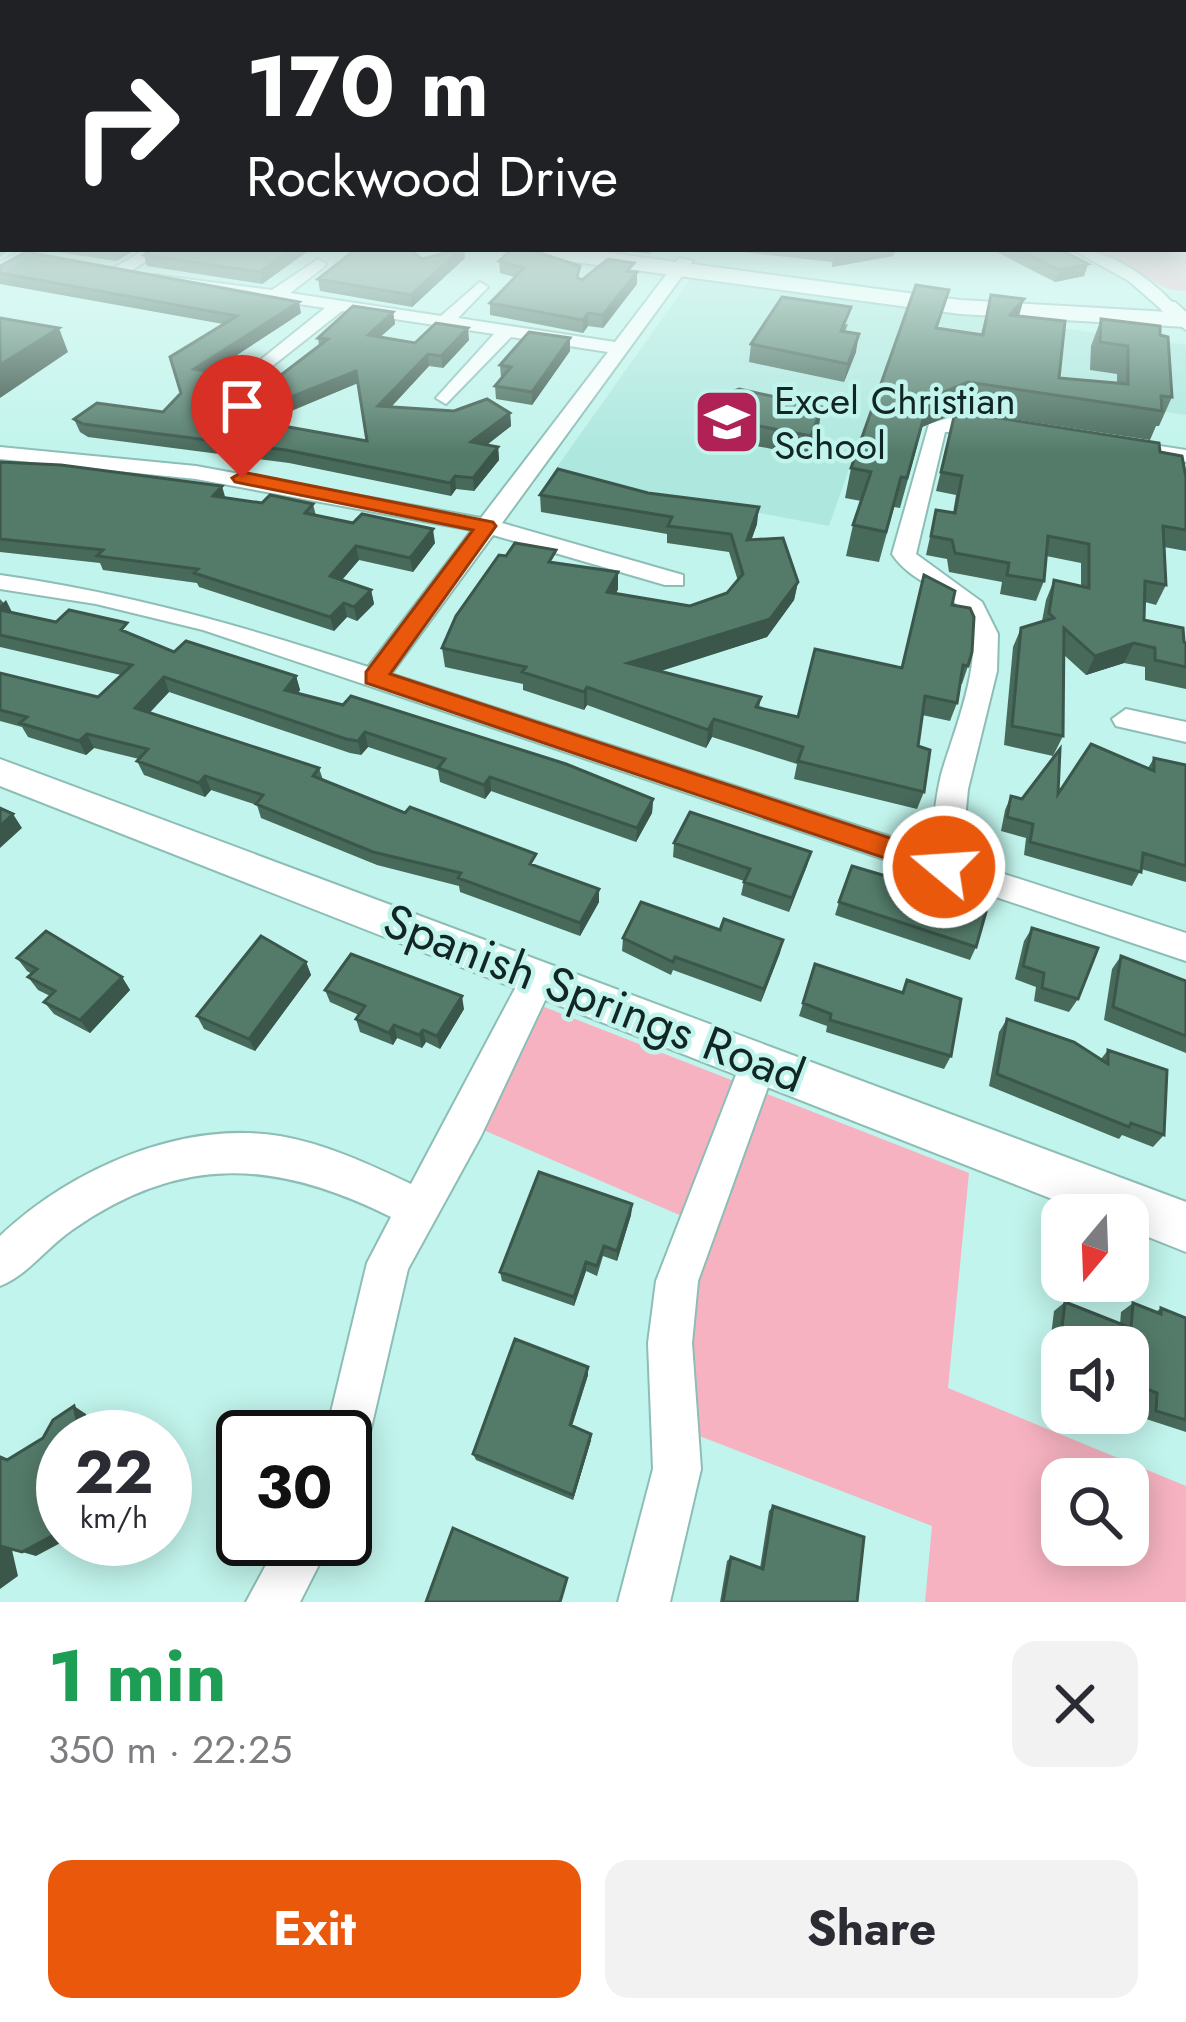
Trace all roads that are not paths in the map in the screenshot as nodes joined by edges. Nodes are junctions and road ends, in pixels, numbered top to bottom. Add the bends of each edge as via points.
1 (330, 304) edge
2 (463, 304) edge
3 (652, 304) edge
4 (938, 304) edge
5 (339, 305) junction
6 (1181, 315) edge
7 (445, 322) junction
8 (507, 331) junction
9 (617, 348) junction
10 (261, 369) dead end
11 (446, 398) dead end
12 (1012, 429) edge
13 (1101, 443) edge
14 (0, 453) edge
15 (1186, 456) edge
16 (486, 526) junction
17 (674, 580) dead end
18 (0, 582) edge
19 (374, 678) junction
20 (1126, 719) dead end
21 (1186, 731) edge
22 (0, 772) edge
23 (944, 867) junction
24 (1186, 947) edge
25 (539, 976) junction
26 (759, 1062) junction
27 (419, 1209) junction
28 (1186, 1228) edge
29 (0, 1264) edge
30 (354, 1410) edge
31 (292, 1566) edge
32 (272, 1602) edge
33 (644, 1602) edge

1 - 5 street
2 - 7 street
3 - 9 street
4 - 6 main road
5 - 7 street
5 - 10 street
7 - 8 street
8 - 9 street
8 - 11 street
9 - 16 street
12 - 23 street via 962,421 936,428 904,554 973,606 985,633
13 - 15 street
14 - 16 street via 177,468
16 - 17 street
16 - 19 street
18 - 19 street via 155,609
19 - 23 street
20 - 21 street
22 - 25 street, Spanish Springs Road
23 - 24 street
25 - 26 street, Spanish Springs Road
25 - 27 street
26 - 28 street, Spanish Springs Road
26 - 33 street via 677,1281 670,1343 677,1469
27 - 29 street via 313,1163 223,1152 110,1184 54,1217
27 - 30 street via 379,1290
31 - 32 street

